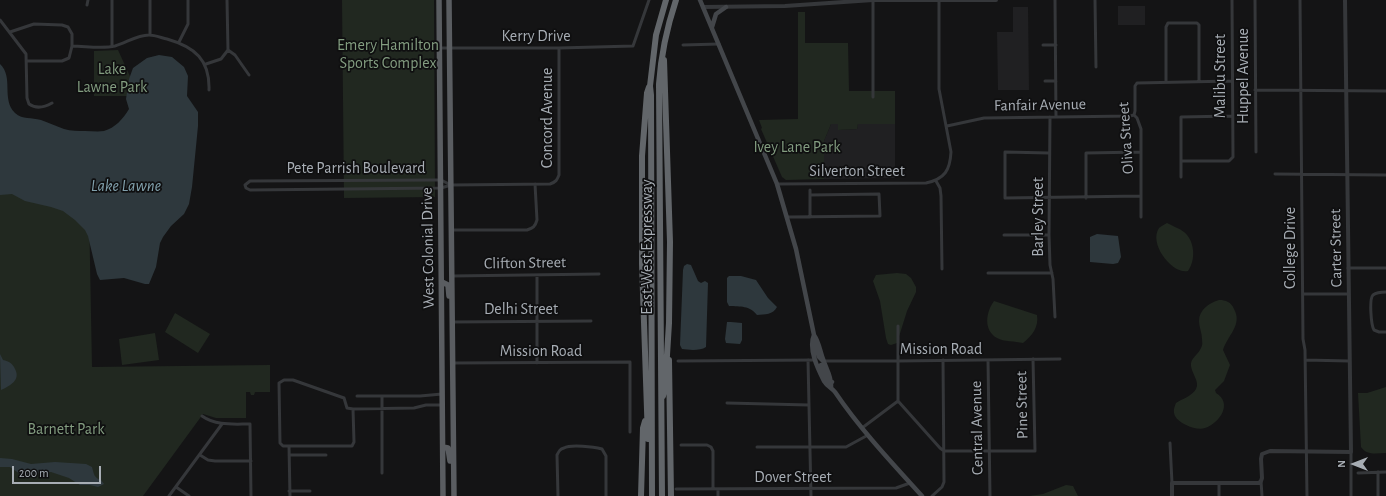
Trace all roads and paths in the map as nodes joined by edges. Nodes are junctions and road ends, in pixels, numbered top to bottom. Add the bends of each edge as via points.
1 (88, 0) edge
2 (112, 0) edge
3 (150, 0) edge
4 (188, 0) edge
5 (227, 0) edge
6 (439, 0) edge
7 (450, 0) edge
8 (649, 0) edge
9 (666, 0) edge
10 (676, 0) edge
11 (700, 0) edge
12 (873, 0) edge
13 (915, 0) edge
14 (938, 0) edge
15 (964, 0) edge
16 (996, 0) edge
17 (1055, 0) edge
18 (1095, 0) edge
19 (1232, 0) edge
20 (1255, 0) edge
21 (1300, 0) edge
22 (1345, 0) edge
23 (87, 6) dead end
24 (704, 7) junction
25 (726, 7) junction
26 (0, 20) edge
27 (712, 27) junction
28 (10, 32) junction
29 (150, 34) junction
30 (178, 42) junction
31 (719, 44) junction
32 (683, 45) dead end
33 (1043, 45) dead end
34 (1056, 45) junction
35 (72, 46) junction
36 (112, 46) junction
37 (439, 48) junction
38 (450, 48) junction
39 (559, 48) junction
40 (228, 50) junction
41 (662, 54) junction
42 (27, 61) junction
43 (206, 64) junction
44 (1096, 67) dead end
45 (249, 75) dead end
46 (1045, 81) dead end
47 (1056, 81) junction
48 (1199, 81) junction
49 (1232, 81) junction
50 (1166, 82) junction
51 (650, 86) junction
52 (209, 90) dead end
53 (1255, 90) junction
54 (1300, 90) junction
55 (1346, 91) junction
56 (1386, 91) edge
57 (873, 97) dead end
58 (52, 103) dead end
59 (1134, 115) junction
60 (440, 116) junction
61 (451, 116) junction
62 (1232, 116) junction
63 (1050, 117) junction
64 (1056, 117) junction
65 (946, 126) junction
66 (1141, 152) junction
67 (1256, 152) dead end
68 (1049, 153) junction
69 (1181, 161) junction
70 (1275, 174) dead end
71 (1301, 174) junction
72 (1347, 175) junction
73 (1386, 175) edge
74 (1181, 177) dead end
75 (440, 180) junction
76 (936, 181) junction
77 (535, 184) junction
78 (777, 184) junction
79 (451, 185) junction
80 (441, 188) junction
81 (1141, 196) junction
82 (1050, 198) junction
83 (1086, 198) junction
84 (788, 217) junction
85 (810, 217) junction
86 (1141, 217) dead end
87 (452, 230) junction
88 (1004, 235) dead end
89 (1049, 235) junction
90 (441, 252) junction
91 (1348, 268) junction
92 (1386, 268) edge
93 (942, 269) dead end
94 (1052, 272) junction
95 (988, 273) dead end
96 (599, 274) dead end
97 (537, 275) junction
98 (452, 276) junction
99 (442, 282) junction
100 (1386, 292) edge
101 (1303, 294) junction
102 (1348, 294) junction
103 (452, 302) junction
104 (1055, 317) dead end
105 (537, 321) junction
106 (591, 321) dead end
107 (452, 322) junction
108 (898, 326) dead end
109 (1386, 332) edge
110 (813, 336) junction
111 (442, 338) junction
112 (668, 349) junction
113 (1033, 359) junction
114 (1060, 359) dead end
115 (808, 360) junction
116 (816, 360) junction
117 (943, 360) junction
118 (988, 360) junction
119 (1305, 360) junction
120 (678, 361) dead end
121 (823, 361) junction
122 (898, 361) junction
123 (1349, 361) junction
124 (453, 363) junction
125 (537, 363) junction
126 (832, 382) junction
127 (831, 387) junction
128 (442, 394) junction
129 (357, 396) dead end
130 (382, 396) junction
131 (662, 400) junction
132 (898, 401) junction
133 (727, 403) dead end
134 (442, 405) junction
135 (809, 405) junction
136 (382, 408) junction
137 (353, 409) junction
138 (202, 416) dead end
139 (646, 416) junction
140 (443, 419) junction
141 (222, 424) junction
142 (862, 428) junction
143 (630, 432) dead end
144 (868, 435) junction
145 (453, 443) junction
146 (1170, 443) dead end
147 (681, 445) dead end
148 (289, 446) junction
149 (443, 446) junction
150 (758, 447) dead end
151 (810, 448) junction
152 (944, 451) junction
153 (989, 451) junction
154 (1306, 451) junction
155 (1351, 452) junction
156 (200, 455) junction
157 (326, 455) dead end
158 (289, 456) junction
159 (251, 461) junction
160 (652, 463) junction
161 (1358, 472) dead end
162 (1378, 472) junction
163 (1386, 472) edge
164 (382, 473) dead end
165 (454, 474) junction
166 (1261, 481) junction
167 (910, 483) junction
168 (1172, 483) junction
169 (1219, 484) junction
170 (176, 487) junction
171 (676, 489) dead end
172 (713, 489) junction
173 (718, 489) junction
174 (810, 489) junction
175 (290, 491) junction
176 (310, 491) dead end
177 (169, 496) edge
178 (189, 496) edge
179 (251, 496) edge
180 (290, 496) edge
181 (443, 496) edge
182 (454, 496) edge
183 (558, 496) edge
184 (606, 496) edge
185 (641, 496) edge
186 (652, 496) edge
187 (662, 496) edge
188 (670, 496) edge
189 (718, 496) edge
190 (811, 496) edge
191 (922, 496) edge
192 (932, 496) edge
193 (990, 496) edge
194 (1172, 496) edge
195 (1219, 496) edge
196 (1262, 496) edge
197 (1307, 496) edge
198 (1351, 496) edge
199 (1378, 496) edge

1 - 23 street
2 - 36 street
3 - 29 street
4 - 30 street via 188,24
5 - 40 street
6 - 37 highway, West Colonial Drive
7 - 38 highway, West Colonial Drive
8 - 39 street, Kerry Drive via 633,46
9 - 51 highway, East-West Expressway via 656,34
10 - 41 highway, East-West Expressway
11 - 24 main road
12 - 13 street
12 - 25 street
12 - 57 street
13 - 14 street
14 - 15 street
14 - 65 street via 939,89
15 - 16 street
17 - 34 street
18 - 44 street
19 - 49 street, Malibu Street
20 - 53 street, Huppel Avenue
21 - 54 street, College Drive
22 - 55 street, Carter Street
24 - 25 street
24 - 27 main road
25 - 27 main road via 716,14
26 - 28 street
27 - 31 main road
28 - 35 street via 34,24 62,25 68,27 72,34
28 - 42 street via 26,54
29 - 30 street
29 - 36 street
30 - 43 street via 193,51
31 - 32 street
31 - 78 main road
33 - 34 street
34 - 47 street
35 - 36 street
35 - 42 street via 69,58 62,61
37 - 38 street, Kerry Drive
37 - 60 highway, West Colonial Drive
38 - 39 street, Kerry Drive
38 - 61 highway, West Colonial Drive
39 - 77 street, Concord Avenue via 559,175 557,180 550,184
40 - 43 street via 221,59
40 - 45 street via 235,55
41 - 112 highway via 670,242
41 - 131 highway, East-West Expressway via 659,84
42 - 58 street via 29,104 34,107
43 - 52 street
46 - 47 street
47 - 64 street
48 - 49 street
48 - 50 street
48 - 50 street via 1199,25 1168,23
49 - 62 street, Malibu Street
50 - 59 street, Oliva Street via 1137,83
51 - 139 highway via 647,93 642,156
51 - 160 highway, East-West Expressway
53 - 54 street
53 - 67 street, Huppel Avenue
54 - 55 street
54 - 71 street, College Drive
55 - 56 street
55 - 72 street, Carter Street
59 - 64 street, Fanfair Avenue
59 - 66 street, Oliva Street via 1141,129
60 - 61 highway
60 - 75 highway, West Colonial Drive
61 - 79 highway, West Colonial Drive
62 - 69 street, Malibu Street via 1233,157 1229,161
62 - 69 street via 1181,117
63 - 64 street, Fanfair Avenue
63 - 65 street, Fanfair Avenue via 982,118
63 - 68 street, Barley Street
65 - 76 street via 951,161 944,174
66 - 81 street, Oliva Street
66 - 83 street via 1086,153
68 - 82 street, Barley Street
68 - 82 street via 1005,152 1005,198
69 - 74 street
70 - 71 street
71 - 72 street
71 - 101 street, College Drive
72 - 73 street
72 - 91 street, Carter Street
75 - 79 street, Pete Parrish Boulevard
75 - 80 highway, West Colonial Drive
75 - 80 street, Pete Parrish Boulevard via 250,181 245,185 250,190
76 - 78 street, Silverton Street
76 - 93 street via 941,196
77 - 79 street
77 - 87 street, Concord Avenue via 537,220 532,228
78 - 84 main road
79 - 80 street, Pete Parrish Boulevard
79 - 87 highway, West Colonial Drive
80 - 90 highway, West Colonial Drive
81 - 83 street
81 - 86 street, Oliva Street
82 - 83 street
82 - 89 street, Barley Street
84 - 85 street
84 - 110 main road
85 - 85 street via 810,192 879,194 880,216
87 - 98 highway, West Colonial Drive
88 - 89 street
89 - 94 street, Barley Street
90 - 98 highway via 444,255 444,273
90 - 99 highway, West Colonial Drive
91 - 92 street
91 - 102 street, Carter Street
94 - 95 street
94 - 104 street, Barley Street
96 - 97 street, Clifton Street
97 - 98 street, Clifton Street
97 - 105 street
98 - 103 highway, West Colonial Drive
99 - 103 highway via 448,285
99 - 111 highway, West Colonial Drive
100 - 109 street via 1378,292 1371,298 1374,330
101 - 102 street
101 - 119 street, College Drive
102 - 123 street, Carter Street
103 - 107 highway, West Colonial Drive
105 - 106 street, Delhi Street
105 - 107 street, Delhi Street
105 - 125 street
107 - 124 highway, West Colonial Drive
108 - 122 street
110 - 116 main road via 812,347
110 - 121 main road via 818,342
111 - 124 highway via 445,341 446,361
111 - 128 highway, West Colonial Drive
112 - 131 highway
112 - 188 highway
113 - 114 street, Mission Road
113 - 118 street, Mission Road
113 - 153 street, Pine Street via 1035,451
115 - 116 street
115 - 120 street
115 - 135 street
116 - 126 main road via 828,380
116 - 127 main road via 825,383
117 - 118 street, Mission Road
117 - 122 street, Mission Road
117 - 152 street
118 - 153 street, Central Avenue
119 - 123 street
119 - 154 street, College Drive
121 - 122 street, Mission Road
121 - 126 main road
122 - 132 street
123 - 155 street, Carter Street
124 - 125 street, Mission Road
124 - 145 highway, West Colonial Drive
125 - 143 street, Mission Road via 630,362
126 - 127 main road
127 - 142 main road
128 - 130 street
128 - 134 highway, West Colonial Drive
129 - 130 street
130 - 136 street
131 - 187 highway, East-West Expressway
132 - 142 street
132 - 152 street
133 - 135 street
134 - 136 street
134 - 140 highway, West Colonial Drive
135 - 151 street
136 - 137 street
136 - 164 street
137 - 148 street via 352,446
137 - 148 street via 347,408 344,398 293,380 284,380 279,383 280,443
138 - 141 street
139 - 160 highway
139 - 185 highway via 643,428
140 - 145 highway via 447,442
140 - 149 highway, West Colonial Drive
141 - 156 street
141 - 159 street via 250,424
142 - 144 main road
144 - 151 street via 846,447
144 - 167 main road
145 - 165 highway, West Colonial Drive
146 - 168 street
147 - 172 street via 711,446
148 - 158 street
149 - 165 highway via 448,448 450,469
149 - 181 highway, West Colonial Drive
150 - 151 street
151 - 174 street
152 - 153 street
152 - 192 street via 944,482
153 - 193 street, Central Avenue
154 - 155 street
154 - 166 street via 1270,451 1262,454
154 - 197 street, College Drive
155 - 198 street, Carter Street
156 - 159 street via 215,461
156 - 170 street
157 - 158 street
158 - 175 street
159 - 179 street
160 - 186 highway, East-West Expressway
161 - 162 street
162 - 163 street
162 - 199 street
165 - 182 highway, West Colonial Drive
166 - 169 street via 1255,484
166 - 196 street
167 - 174 street, Dover Street via 896,488
167 - 191 main road
168 - 169 street
168 - 194 street
169 - 195 street
170 - 177 street
170 - 178 street
171 - 172 street, Dover Street
172 - 173 street, Dover Street
173 - 174 street, Dover Street
173 - 189 street
174 - 190 street
175 - 176 street
175 - 180 street
183 - 184 street via 557,455 567,446 602,449 606,456

